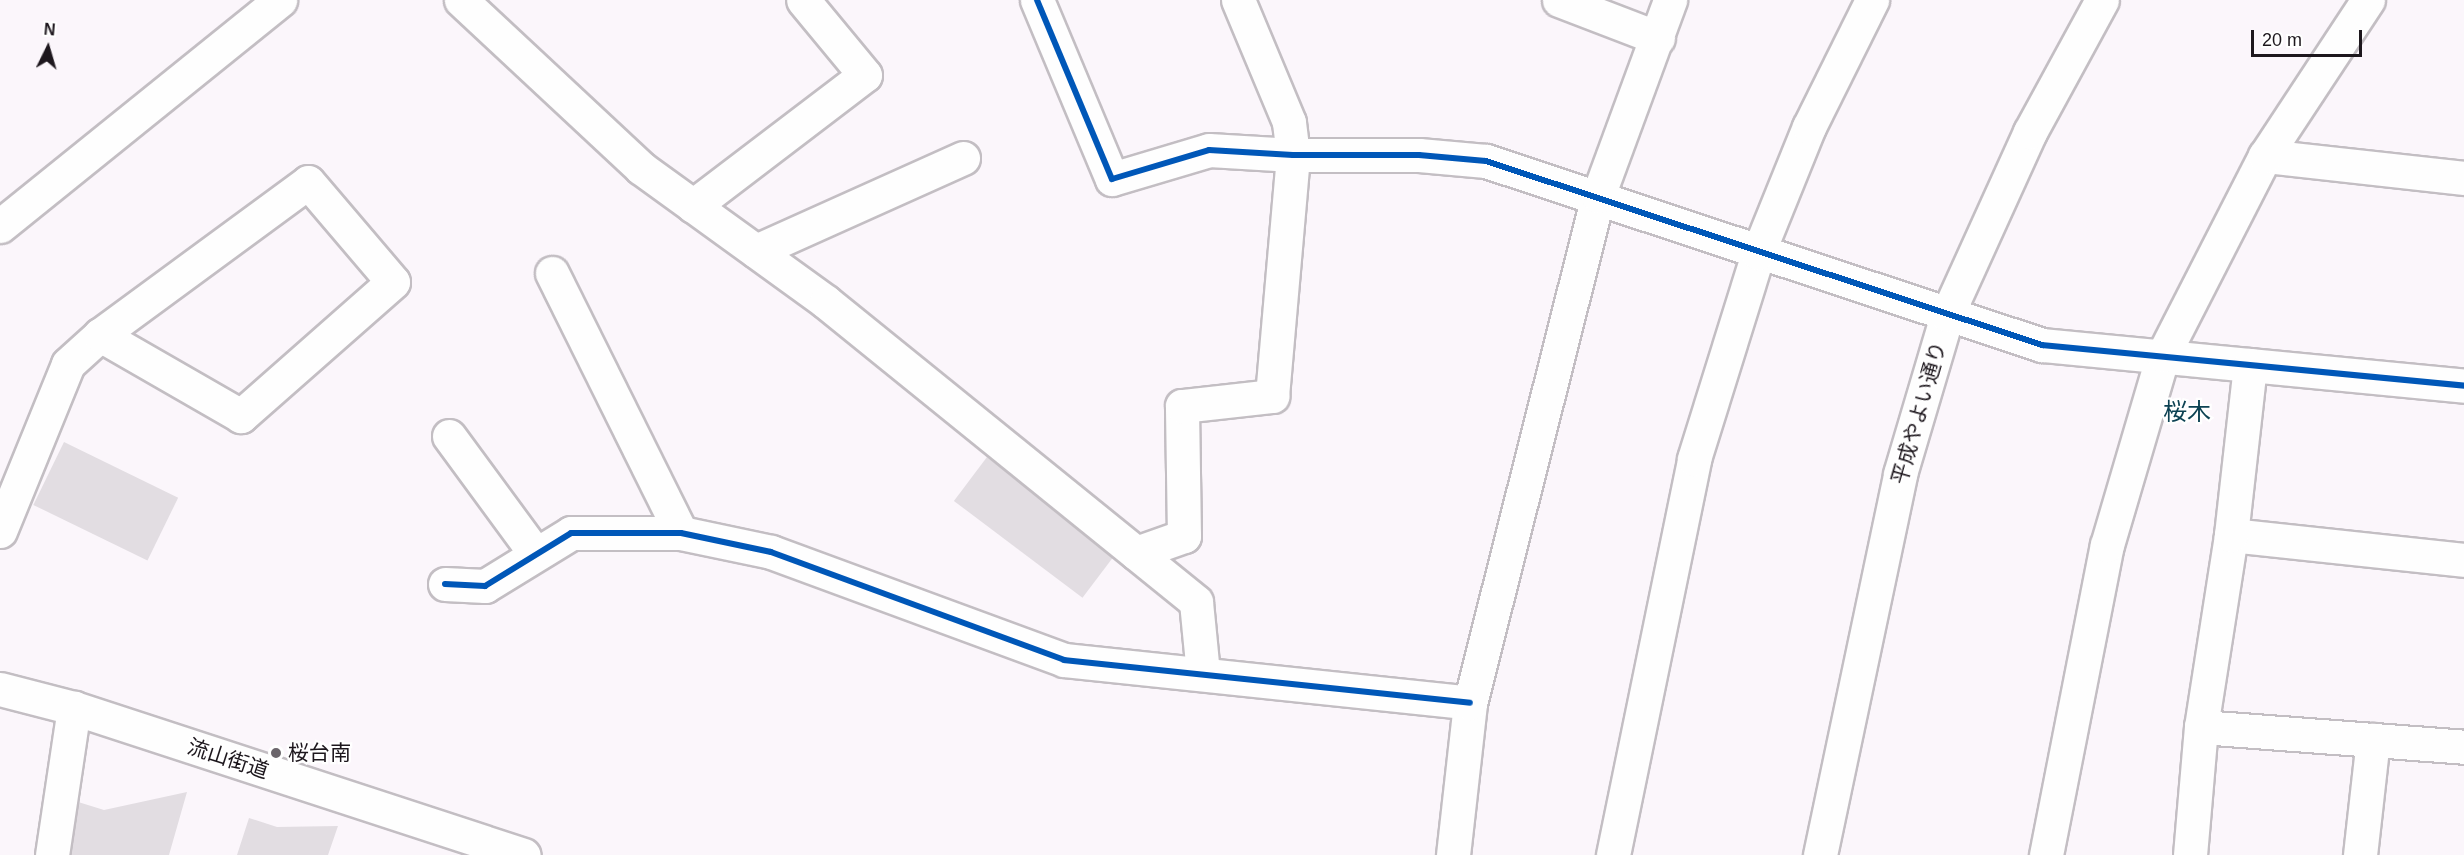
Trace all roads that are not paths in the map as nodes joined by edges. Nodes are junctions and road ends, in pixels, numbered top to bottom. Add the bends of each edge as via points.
1 (280, 0) edge
2 (461, 0) edge
3 (803, 0) edge
4 (1037, 0) edge
5 (1238, 0) edge
6 (1559, 0) edge
7 (1670, 0) edge
8 (1872, 0) edge
9 (2102, 0) edge
10 (2368, 0) edge
11 (1658, 38) junction
12 (1293, 155) junction
13 (2265, 156) junction
14 (963, 158) dead end
15 (2464, 178) edge
16 (1598, 196) junction
17 (693, 206) junction
18 (0, 226) edge
19 (756, 251) junction
20 (1758, 253) junction
21 (552, 273) dead end
22 (1947, 315) junction
23 (100, 334) junction
24 (2163, 355) junction
25 (2250, 365) junction
26 (2464, 386) edge
27 (449, 436) dead end
28 (0, 531) edge
29 (681, 533) junction
30 (2231, 535) junction
31 (535, 553) junction
32 (1136, 553) junction
33 (2464, 560) edge
34 (445, 584) dead end
35 (1203, 674) junction
36 (0, 689) edge
37 (1470, 703) junction
38 (74, 708) junction
39 (2201, 727) junction
40 (2373, 740) junction
41 (2464, 747) edge
42 (52, 855) edge
43 (524, 855) edge
44 (1453, 855) edge
45 (1613, 855) edge
46 (1820, 855) edge
47 (2046, 855) edge
48 (2190, 855) edge
49 (2360, 855) edge

1 - 18 street
2 - 17 street via 641,168
3 - 17 street via 866,75
4 - 12 street via 1112,178 1209,150
5 - 12 street via 1289,122
6 - 11 street
7 - 11 street
8 - 20 street via 1809,127
9 - 22 street, 平成やよい通り via 2030,132
10 - 13 street
11 - 16 street
12 - 16 street via 1419,155 1486,161
12 - 32 street via 1272,396 1182,406 1184,536
13 - 15 street
13 - 24 street
14 - 19 street
16 - 20 street
16 - 37 street
17 - 19 street
19 - 32 street via 826,302
20 - 22 street
20 - 45 street via 1694,459
21 - 29 street
22 - 24 street via 2042,345
22 - 46 street, 平成やよい通り via 1900,474
23 - 23 street via 308,182 393,282 241,416
23 - 28 street via 68,364
24 - 25 street
24 - 47 street via 2107,545
25 - 26 street
25 - 30 street
27 - 31 street
29 - 31 street via 571,533
29 - 35 street via 771,552 1064,660
30 - 33 street
30 - 39 street
31 - 34 street via 486,586
32 - 35 street via 1196,602
35 - 37 street
36 - 38 street, 流山街道
37 - 44 street
38 - 42 street
38 - 43 street, 流山街道
39 - 40 street
39 - 48 street
40 - 41 street
40 - 49 street

